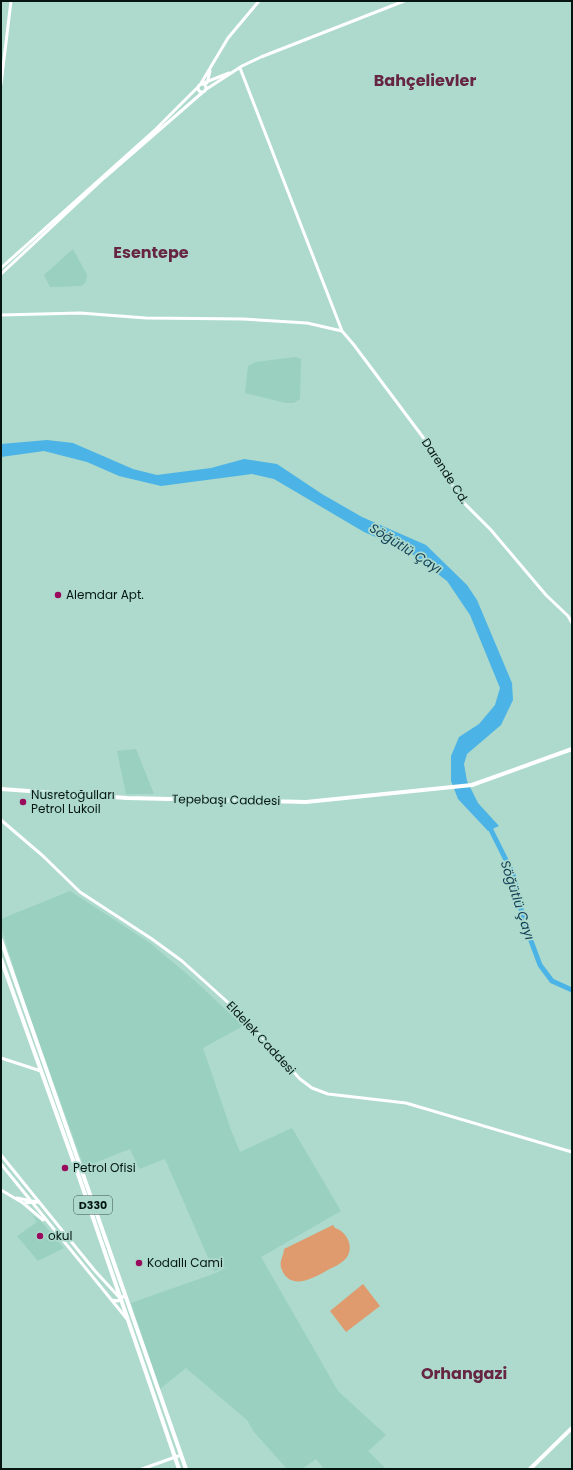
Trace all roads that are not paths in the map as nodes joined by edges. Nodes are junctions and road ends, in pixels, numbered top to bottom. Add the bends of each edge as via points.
1 (11, 1) edge
2 (259, 1) edge
3 (404, 1) edge
4 (240, 68) junction
5 (210, 69) junction
6 (208, 82) junction
7 (1, 84) edge
8 (200, 85) junction
9 (205, 90) junction
10 (1, 268) edge
11 (1, 274) edge
12 (1, 316) edge
13 (342, 331) junction
14 (572, 623) edge
15 (572, 748) edge
16 (1, 789) edge
17 (1, 820) edge
18 (1, 940) edge
19 (1, 959) edge
20 (1, 1058) edge
21 (41, 1071) junction
22 (572, 1152) edge
23 (1, 1155) edge
24 (1, 1164) edge
25 (1, 1190) edge
26 (15, 1198) junction
27 (29, 1200) junction
28 (39, 1202) junction
29 (23, 1203) junction
30 (32, 1204) junction
31 (52, 1228) junction
32 (125, 1295) junction
33 (121, 1299) junction
34 (112, 1300) junction
35 (131, 1313) junction
36 (128, 1321) junction
37 (572, 1428) edge
38 (181, 1455) junction
39 (175, 1456) junction
40 (142, 1469) edge
41 (179, 1469) edge
42 (186, 1469) edge
43 (530, 1469) edge

1 - 7 street
2 - 5 street via 228,38
3 - 4 street via 288,46
4 - 6 street
4 - 9 street
4 - 13 street, Darende Cd.
5 - 6 street
5 - 8 street
6 - 8 street
6 - 9 street
8 - 9 street
8 - 9 street via 199,90
8 - 10 street via 156,129
9 - 11 street via 104,178
12 - 13 street via 80,314 243,320 307,323
13 - 14 street, Darende Cd. via 437,456 460,499 491,530
15 - 16 main road, Tepebaşı Caddesi via 472,785 306,802 126,798
17 - 22 street, Eldelek Caddesi via 80,892 182,961 243,1016 300,1079 312,1088 328,1094 406,1102
18 - 32 main road, D330
19 - 21 main road, D330
20 - 21 street
21 - 33 main road, D330
23 - 28 street
24 - 27 street
25 - 26 street
26 - 27 street
26 - 29 street
27 - 28 street
27 - 30 street
28 - 30 street
28 - 33 street via 95,1272
29 - 30 street
29 - 31 street
30 - 31 street
31 - 34 street
32 - 33 street
32 - 35 main road, D330
33 - 34 street
33 - 35 street
33 - 36 main road, D330
34 - 36 street
35 - 38 main road, D330
36 - 39 main road, D330
37 - 43 main road
38 - 39 street
38 - 42 main road, D330
39 - 40 street
39 - 41 main road, D330

